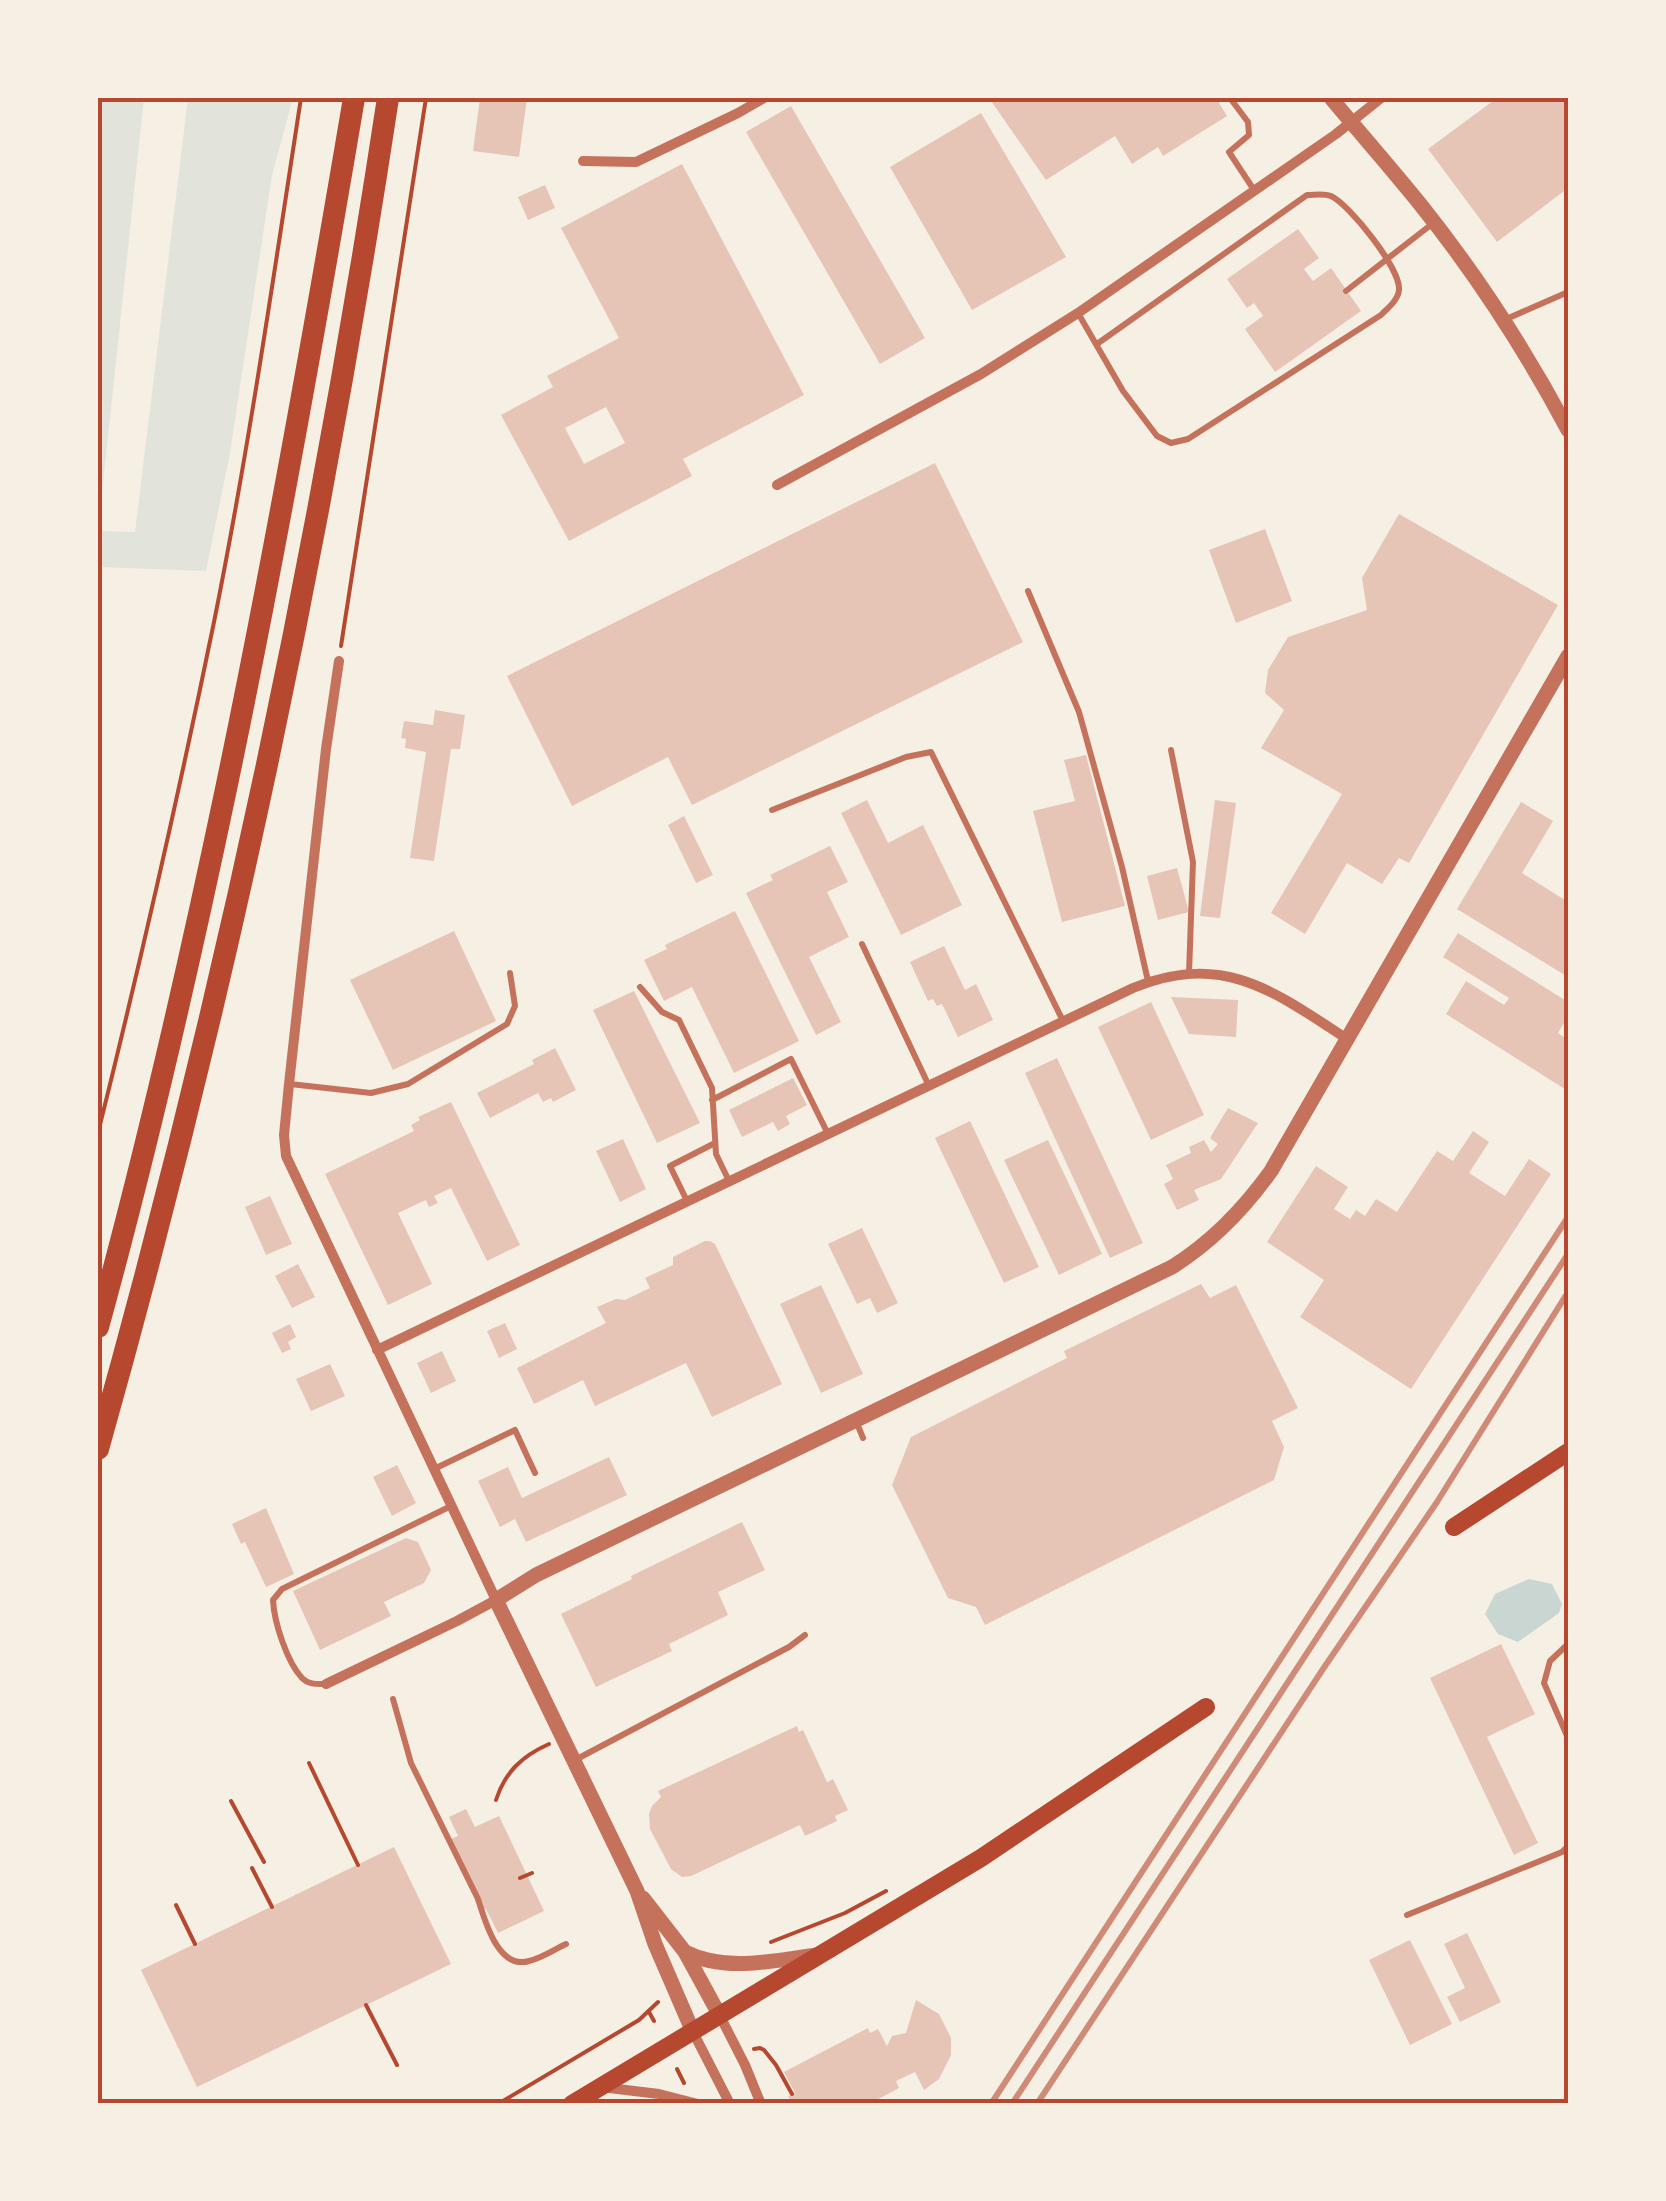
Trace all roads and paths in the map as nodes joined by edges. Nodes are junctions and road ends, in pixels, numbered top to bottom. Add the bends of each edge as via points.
1 (301, 98) edge
2 (354, 98) edge
3 (388, 98) edge
4 (426, 98) edge
5 (764, 98) edge
6 (1230, 98) edge
7 (1331, 98) edge
8 (1381, 98) edge
9 (1351, 122) junction
10 (583, 161) dead end
11 (1254, 191) junction
12 (1434, 223) junction
13 (1388, 260) junction
14 (1346, 291) dead end
15 (1568, 292) edge
16 (1078, 313) junction
17 (1503, 320) junction
18 (1096, 344) junction
19 (1563, 407) edge
20 (1568, 430) edge
21 (777, 485) dead end
22 (1028, 591) dead end
23 (1568, 656) edge
24 (339, 661) joint
25 (1171, 750) dead end
26 (772, 810) dead end
27 (862, 944) dead end
28 (1189, 972) junction
29 (510, 973) dead end
30 (1148, 982) junction
31 (640, 987) dead end
32 (1063, 1021) junction
33 (1348, 1038) junction
34 (289, 1084) junction
35 (929, 1086) junction
36 (712, 1100) junction
37 (98, 1134) edge
38 (828, 1134) junction
39 (715, 1143) junction
40 (729, 1181) junction
41 (687, 1202) junction
42 (98, 1326) edge
43 (377, 1350) junction
44 (855, 1420) junction
45 (863, 1438) dead end
46 (98, 1450) edge
47 (1568, 1452) edge
48 (433, 1469) junction
49 (535, 1473) dead end
50 (451, 1506) junction
51 (1454, 1527) dead end
52 (496, 1600) junction
53 (805, 1635) dead end
54 (1568, 1644) edge
55 (326, 1684) joint
56 (393, 1699) dead end
57 (1206, 1707) dead end
58 (562, 1738) junction
59 (1568, 1738) edge
60 (574, 1760) junction
61 (309, 1763) dead end
62 (232, 1800) dead end
63 (496, 1800) dead end
64 (1568, 1846) edge
65 (264, 1862) dead end
66 (358, 1865) dead end
67 (252, 1868) dead end
68 (532, 1873) dead end
69 (520, 1878) dead end
70 (897, 1888) dead end
71 (638, 1891) junction
72 (176, 1905) dead end
73 (272, 1907) dead end
74 (1407, 1915) dead end
75 (195, 1944) dead end
76 (566, 1944) dead end
77 (756, 1947) dead end
78 (685, 1952) junction
79 (822, 1954) junction
80 (661, 1998) dead end
81 (366, 2005) dead end
82 (650, 2012) junction
83 (720, 2016) junction
84 (654, 2021) dead end
85 (693, 2032) junction
86 (754, 2049) dead end
87 (397, 2065) dead end
88 (677, 2069) dead end
89 (684, 2083) dead end
90 (600, 2087) junction
91 (792, 2094) dead end
92 (498, 2104) edge
93 (572, 2104) edge
94 (698, 2104) edge
95 (730, 2104) edge
96 (760, 2104) edge

1 - 37 path via 214,620
2 - 42 highway via 253,660 189,964
3 - 46 highway via 288,665 234,915
4 - 24 path
5 - 10 street via 636,162
6 - 11 lane via 1248,122 1249,135 1229,152
7 - 9 street
8 - 9 street
9 - 11 street
9 - 12 street
11 - 16 street
12 - 13 lane
12 - 17 street
13 - 14 lane
13 - 18 lane via 1342,203 1327,194 1308,195
13 - 18 lane via 1399,290 1381,315 1188,439 1172,443 1157,436
15 - 17 lane
16 - 18 lane
16 - 21 street
17 - 19 street
19 - 20 street
22 - 30 lane via 1079,712
23 - 33 street
24 - 34 street
25 - 28 lane via 1194,862
26 - 32 lane via 931,752
27 - 35 lane
28 - 30 street
28 - 33 street via 1267,989
29 - 34 lane via 515,1006 507,1024 408,1084 371,1093
30 - 32 street
31 - 36 lane via 679,1020
32 - 35 street
33 - 44 street via 1270,1171 1202,1247
34 - 43 street via 286,1156
35 - 38 street
36 - 38 lane via 791,1059
36 - 39 lane
38 - 40 street
39 - 40 lane
39 - 41 lane via 670,1166
40 - 41 street
41 - 43 street
43 - 48 street
44 - 45 lane
44 - 52 street
47 - 51 main road
48 - 49 lane via 514,1430
48 - 50 street
50 - 52 street
50 - 55 lane via 282,1589 273,1600 279,1634 302,1678
52 - 55 street
52 - 58 street
53 - 60 lane
54 - 59 lane via 1550,1661 1544,1683
56 - 76 lane via 412,1763 500,1950 528,1962
57 - 79 main road via 981,1858
58 - 60 street
58 - 63 path via 524,1756
60 - 71 street
61 - 66 path
62 - 65 path
64 - 74 lane
67 - 73 path
68 - 69 path
70 - 77 path
71 - 78 street
71 - 85 street
72 - 75 path
78 - 79 street via 742,1964
78 - 83 street
79 - 83 main road
80 - 82 path
81 - 87 path
82 - 84 path
82 - 92 path
83 - 85 main road
83 - 96 street
85 - 90 main road
85 - 95 street
86 - 91 path via 769,2055
88 - 89 path
90 - 93 main road
90 - 94 street

